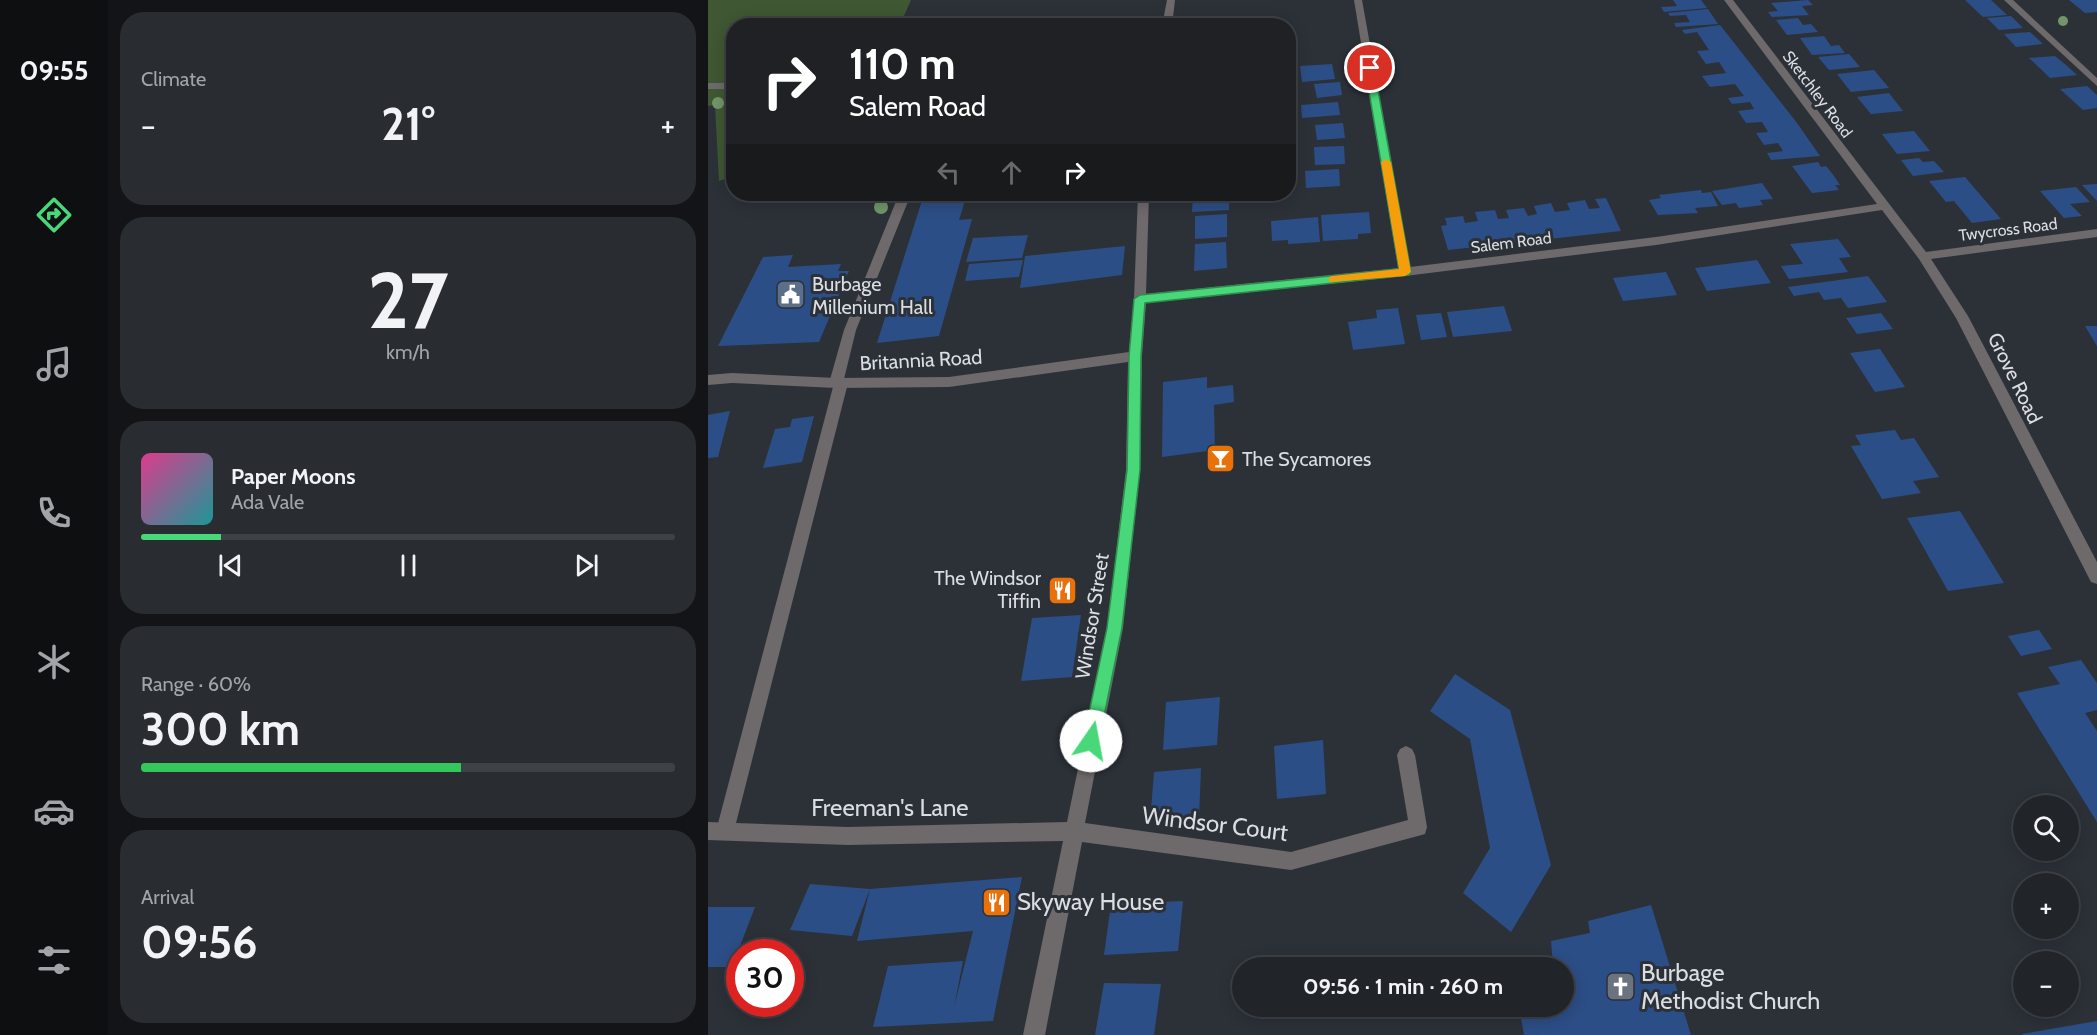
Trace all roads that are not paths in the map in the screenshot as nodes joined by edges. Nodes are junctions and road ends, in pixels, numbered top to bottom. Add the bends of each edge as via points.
1 (1171, 0) edge
2 (1358, 0) edge
3 (1728, 0) edge
4 (2008, 0) edge
5 (1168, 18) edge
6 (2097, 83) edge
7 (708, 86) edge
8 (726, 86) edge
9 (902, 201) edge
10 (1143, 201) edge
11 (1884, 206) junction
12 (2097, 233) edge
13 (1923, 256) junction
14 (1405, 272) junction
15 (1140, 299) junction
16 (1135, 356) junction
17 (708, 380) edge
18 (838, 383) junction
19 (2097, 577) edge
20 (1406, 754) dead end
21 (717, 831) edge
22 (1072, 831) junction
23 (1034, 1035) edge

1 - 5 street
2 - 14 street
3 - 11 street, Sketchley Road
4 - 6 street
7 - 8 street
9 - 18 street via 850,330
10 - 15 street, Windsor Street
11 - 13 street, Grove Road
11 - 14 street, Salem Road via 1656,241
12 - 13 street, Twycross Road
13 - 19 street, Grove Road via 1962,316
14 - 15 street, Salem Road
15 - 16 street, Windsor Street
16 - 18 street, Britannia Road via 949,382
16 - 22 street, Windsor Street via 1133,470 1115,628
17 - 18 street, Britannia Road
18 - 21 street
20 - 22 street, Windsor Court via 1418,827 1291,861
21 - 22 street, Freeman's Lane via 848,836
22 - 23 street, Windsor Street

